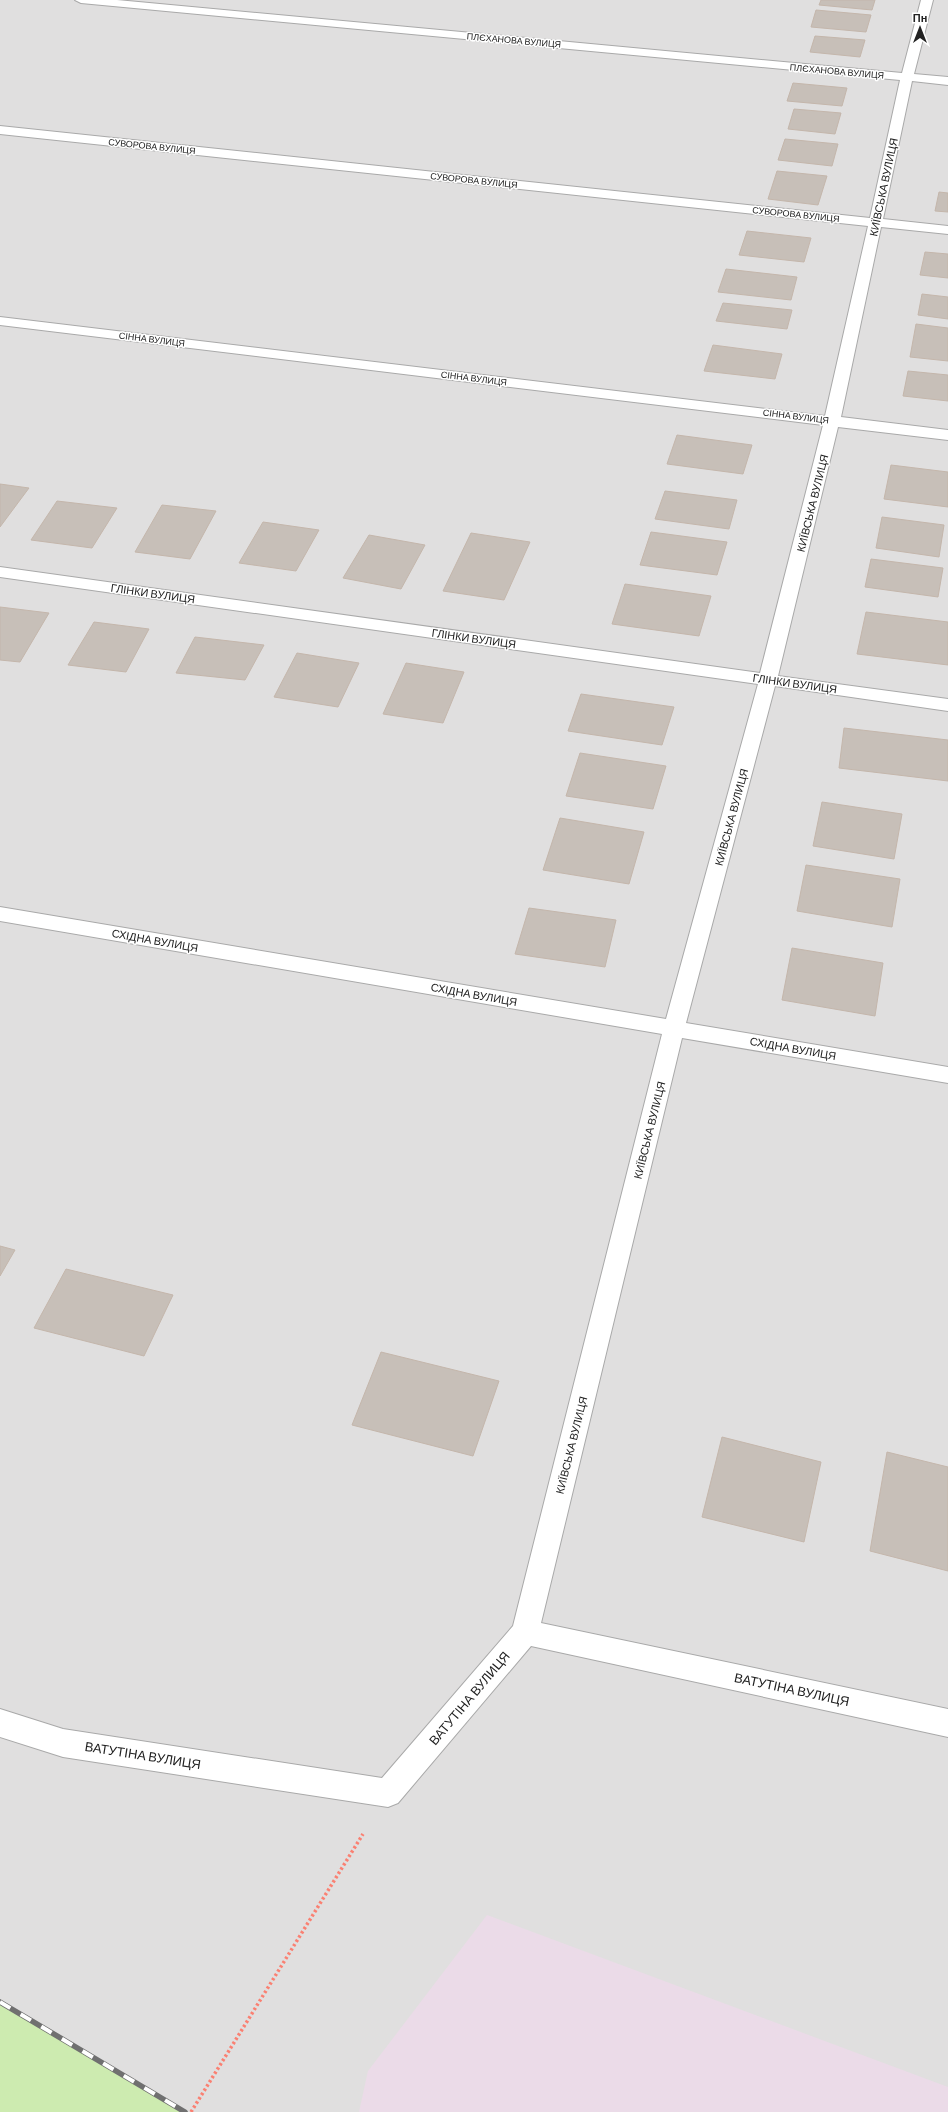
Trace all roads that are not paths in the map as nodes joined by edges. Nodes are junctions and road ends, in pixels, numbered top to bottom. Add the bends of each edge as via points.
1 (81, 0) edge
2 (926, 0) edge
3 (907, 77) junction
4 (948, 81) edge
5 (0, 130) edge
6 (875, 222) junction
7 (948, 230) edge
8 (0, 321) edge
9 (832, 421) junction
10 (948, 435) edge
11 (0, 572) edge
12 (768, 679) junction
13 (948, 705) edge
14 (0, 914) edge
15 (674, 1028) junction
16 (948, 1075) edge
17 (525, 1632) junction
18 (0, 1723) edge
19 (948, 1723) edge

1 - 3 street, ПЛЄХАНОВА ВУЛИЦЯ
2 - 3 street, КИЇВСЬКА ВУЛИЦЯ
3 - 4 street, ПЛЄХАНОВА ВУЛИЦЯ
3 - 6 street, КИЇВСЬКА ВУЛИЦЯ
5 - 6 street, СУВОРОВА ВУЛИЦЯ
6 - 7 street, СУВОРОВА ВУЛИЦЯ
6 - 9 street, КИЇВСЬКА ВУЛИЦЯ
8 - 9 street, СІННА ВУЛИЦЯ
9 - 10 street, СІННА ВУЛИЦЯ
9 - 12 street, КИЇВСЬКА ВУЛИЦЯ
11 - 12 street, ГЛІНКИ ВУЛИЦЯ
12 - 13 street, ГЛІНКИ ВУЛИЦЯ
12 - 15 street, КИЇВСЬКА ВУЛИЦЯ
14 - 15 street, СХІДНА ВУЛИЦЯ
15 - 16 street, СХІДНА ВУЛИЦЯ
15 - 17 street, КИЇВСЬКА ВУЛИЦЯ
17 - 18 street, ВАТУТІНА ВУЛИЦЯ via 388,1792 63,1743
17 - 19 street, ВАТУТІНА ВУЛИЦЯ

